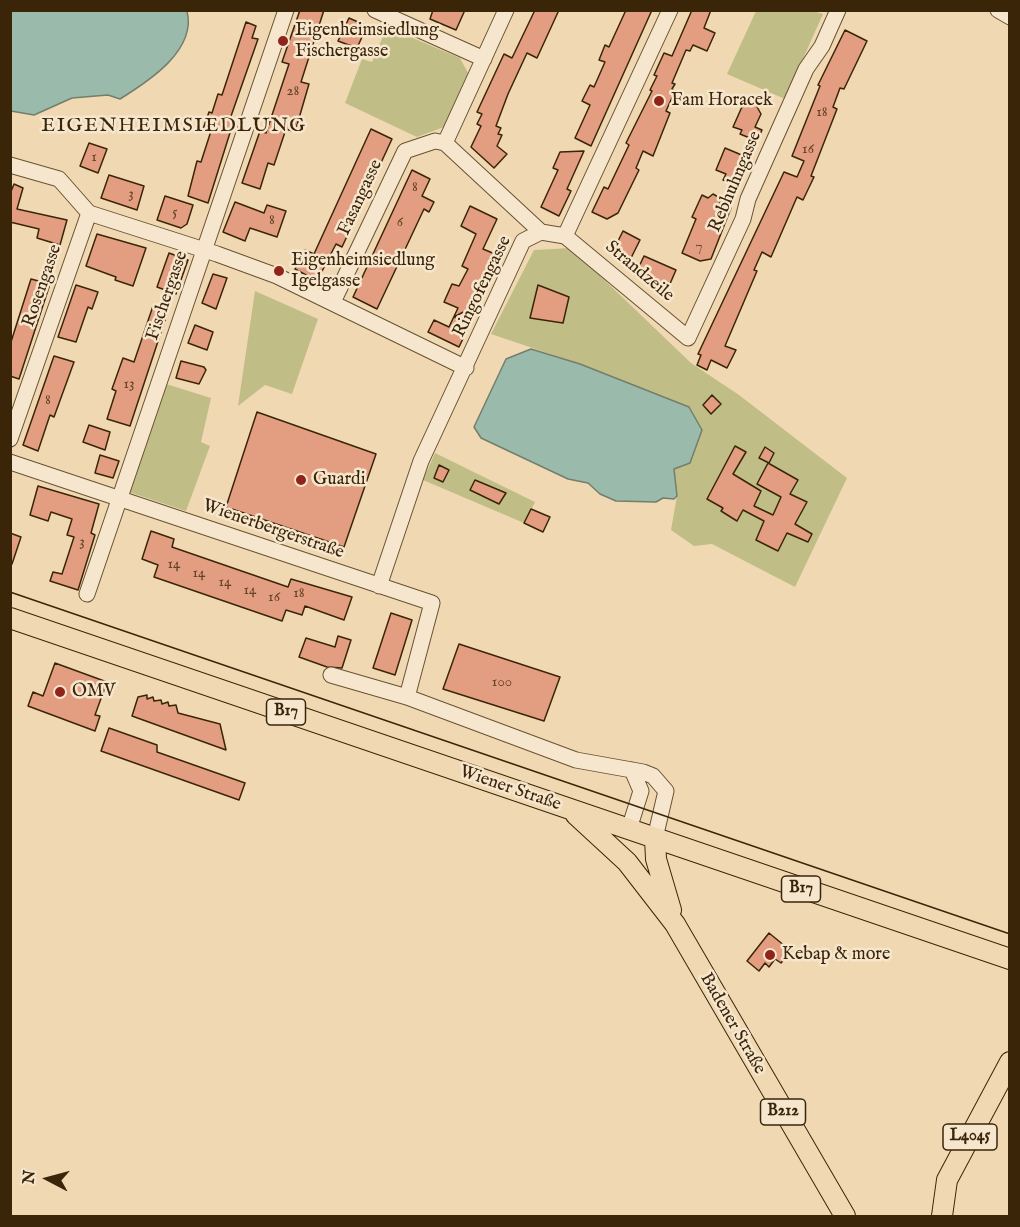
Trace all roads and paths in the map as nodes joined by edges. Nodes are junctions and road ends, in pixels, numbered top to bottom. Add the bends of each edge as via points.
1 (286, 10) edge
2 (375, 10) edge
3 (506, 10) edge
4 (669, 10) edge
5 (838, 10) edge
6 (999, 10) edge
7 (1010, 17) edge
8 (484, 59) junction
9 (445, 143) junction
10 (10, 165) edge
11 (88, 213) junction
12 (541, 232) junction
13 (565, 236) junction
14 (205, 252) junction
15 (333, 302) junction
16 (688, 338) joint
17 (466, 368) junction
18 (10, 439) edge
19 (10, 462) edge
20 (118, 498) junction
21 (379, 586) junction
22 (87, 594) dead end
23 (10, 618) edge
24 (331, 675) dead end
25 (407, 697) junction
26 (632, 770) junction
27 (569, 809) junction
28 (630, 830) junction
29 (655, 838) junction
30 (675, 924) junction
31 (1010, 959) edge
32 (1010, 1062) edge
33 (845, 1216) edge
34 (942, 1216) edge

1 - 14 street, Fischergasse
2 - 8 street
3 - 8 street
4 - 13 street
5 - 16 street, Rebhuhngasse via 822,46 806,69
6 - 7 street
8 - 9 street
9 - 12 street
9 - 15 street, Fasangasse via 435,141 405,151
10 - 11 street via 59,179
11 - 14 street
11 - 18 street, Rosengasse
12 - 13 street, Ringofengasse
12 - 17 street, Ringofengasse via 523,241
13 - 16 street, Strandzeile
14 - 15 street via 277,276
14 - 20 street, Fischergasse
15 - 17 street
17 - 21 street, Ringofengasse via 421,461
19 - 20 street, Wienerbergerstraße
20 - 21 street, Wienerbergerstraße
20 - 22 street, Fischergasse
21 - 25 street, Wienerbergerstraße via 432,603
23 - 27 main road, Wiener Straße / B17
24 - 25 street
25 - 26 street via 576,760
26 - 28 street via 641,792
26 - 29 street via 653,776 664,785
27 - 28 main road, Wiener Straße / B17
27 - 30 main road, B212 via 627,862
28 - 29 main road, Wiener Straße / B17
29 - 30 main road, B212 via 656,859
29 - 31 main road, Wiener Straße / B17
30 - 33 main road, Badener Straße / B212
32 - 34 main road, L4045 via 947,1180

